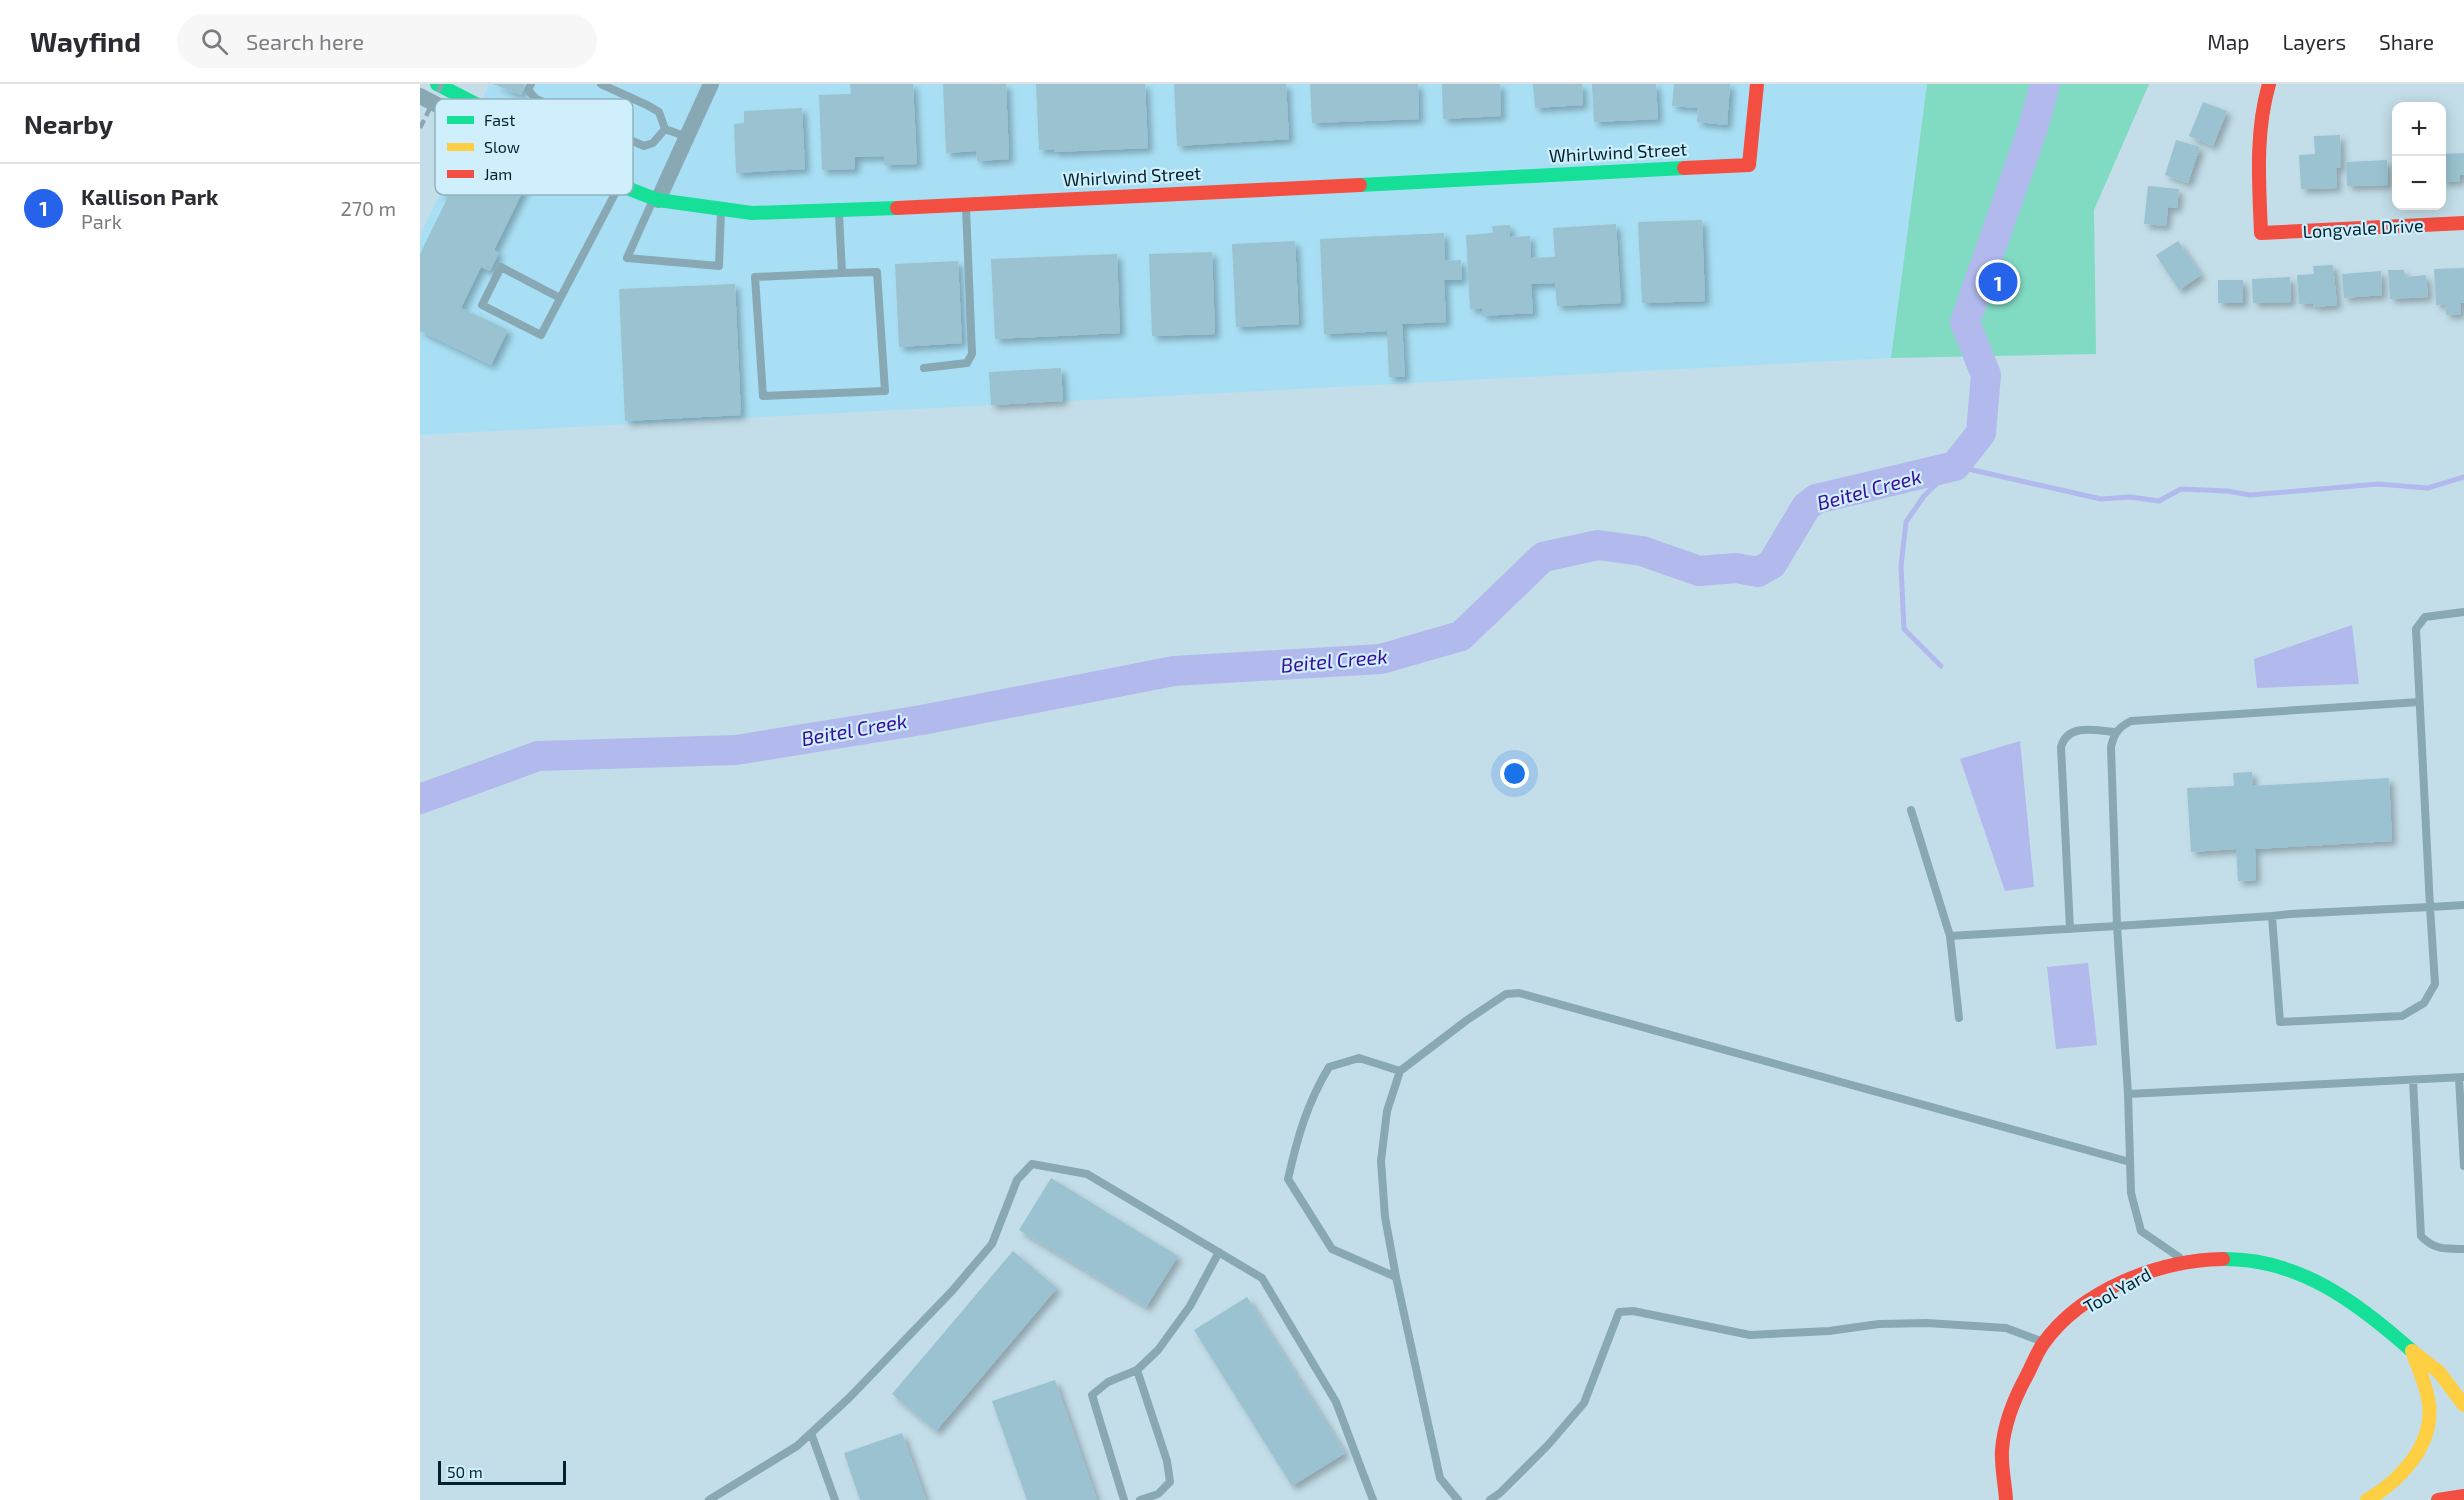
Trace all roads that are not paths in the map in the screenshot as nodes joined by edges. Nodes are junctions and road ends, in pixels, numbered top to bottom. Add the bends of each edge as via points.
1 (437, 84) edge
2 (531, 84) edge
3 (601, 84) edge
4 (711, 84) edge
5 (1757, 84) edge
6 (2269, 84) edge
7 (420, 96) edge
8 (467, 99) edge
9 (536, 99) edge
10 (435, 104) edge
11 (665, 129) junction
12 (687, 137) junction
13 (633, 141) edge
14 (633, 190) edge
15 (614, 195) edge
16 (656, 199) junction
17 (966, 204) junction
18 (721, 210) junction
19 (839, 211) junction
20 (2464, 223) edge
21 (842, 273) junction
22 (560, 297) junction
23 (924, 368) dead end
24 (2464, 612) edge
25 (2420, 702) junction
26 (2117, 732) junction
27 (1911, 810) dead end
28 (2464, 905) edge
29 (2430, 907) junction
30 (2272, 916) junction
31 (2117, 926) junction
32 (2070, 929) junction
33 (1950, 936) junction
34 (1959, 1018) dead end
35 (1400, 1071) junction
36 (2462, 1077) edge
37 (2413, 1080) junction
38 (2128, 1094) junction
39 (2130, 1162) junction
40 (2464, 1166) edge
41 (2464, 1249) edge
42 (1219, 1252) junction
43 (2185, 1261) junction
44 (1395, 1277) junction
45 (2044, 1342) junction
46 (2412, 1351) junction
47 (1137, 1370) junction
48 (2464, 1405) edge
49 (811, 1433) junction
50 (2464, 1496) edge
51 (709, 1500) edge
52 (835, 1500) edge
53 (1124, 1500) edge
54 (1140, 1500) edge
55 (1373, 1500) edge
56 (1458, 1500) edge
57 (1490, 1500) edge
58 (2006, 1500) edge
59 (2367, 1500) edge
60 (2438, 1500) edge

1 - 8 main road, Whirlwind Street
2 - 9 lane via 528,90
3 - 11 lane via 659,112
4 - 12 street
5 - 17 main road, Whirlwind Street via 1749,165
6 - 20 main road, Longvale Drive via 2259,131 2261,233
7 - 10 street, Whirlwind Street
11 - 12 lane
11 - 13 lane via 644,146
12 - 16 street
14 - 16 main road, Whirlwind Street
15 - 22 lane
16 - 18 main road, Whirlwind Street
16 - 18 lane via 627,258 719,266
17 - 19 main road, Whirlwind Street
17 - 23 lane via 972,354 967,363
18 - 19 main road, Whirlwind Street
19 - 21 lane
21 - 21 lane via 755,277 763,396 885,391 877,272
22 - 22 lane via 541,335 482,305 501,267
24 - 25 lane via 2425,617 2416,629
25 - 26 lane via 2131,721
25 - 29 lane
26 - 31 lane via 2111,747
26 - 32 lane via 2077,730 2067,734 2061,747
27 - 33 lane
28 - 29 lane
29 - 30 lane
29 - 30 lane via 2435,984 2424,1003 2402,1016 2280,1022
30 - 31 lane
31 - 32 lane
31 - 38 lane
32 - 33 lane
33 - 34 lane
35 - 39 lane via 1506,994 1519,993
35 - 44 lane via 1387,1111 1381,1161
35 - 44 lane via 1359,1058 1329,1067 1299,1130 1288,1179 1332,1249
36 - 37 lane
36 - 40 lane
37 - 38 lane
37 - 41 lane via 2421,1236 2430,1246
38 - 39 lane
39 - 43 lane via 2141,1231
42 - 47 lane via 1190,1306 1158,1350
42 - 49 lane via 1087,1174 1032,1164 1017,1180 992,1244 952,1291
42 - 55 lane via 1262,1278 1336,1402
43 - 45 main road, Tool Yard via 2142,1272 2086,1303
43 - 46 main road, Tool Yard via 2235,1258 2288,1269 2359,1306
44 - 56 lane via 1440,1478
45 - 57 lane via 2006,1328 1927,1323 1750,1335 1634,1311 1619,1312 1584,1402 1548,1445
45 - 58 main road, Tool Yard via 2014,1399 2002,1450
46 - 48 main road, Tool Yard via 2439,1372
46 - 59 main road via 2430,1405 2426,1433 2407,1469 2380,1494
47 - 53 lane via 1108,1382 1092,1395
47 - 54 lane via 1167,1461 1170,1482 1158,1494
49 - 51 lane via 797,1446
49 - 52 lane
50 - 60 main road

